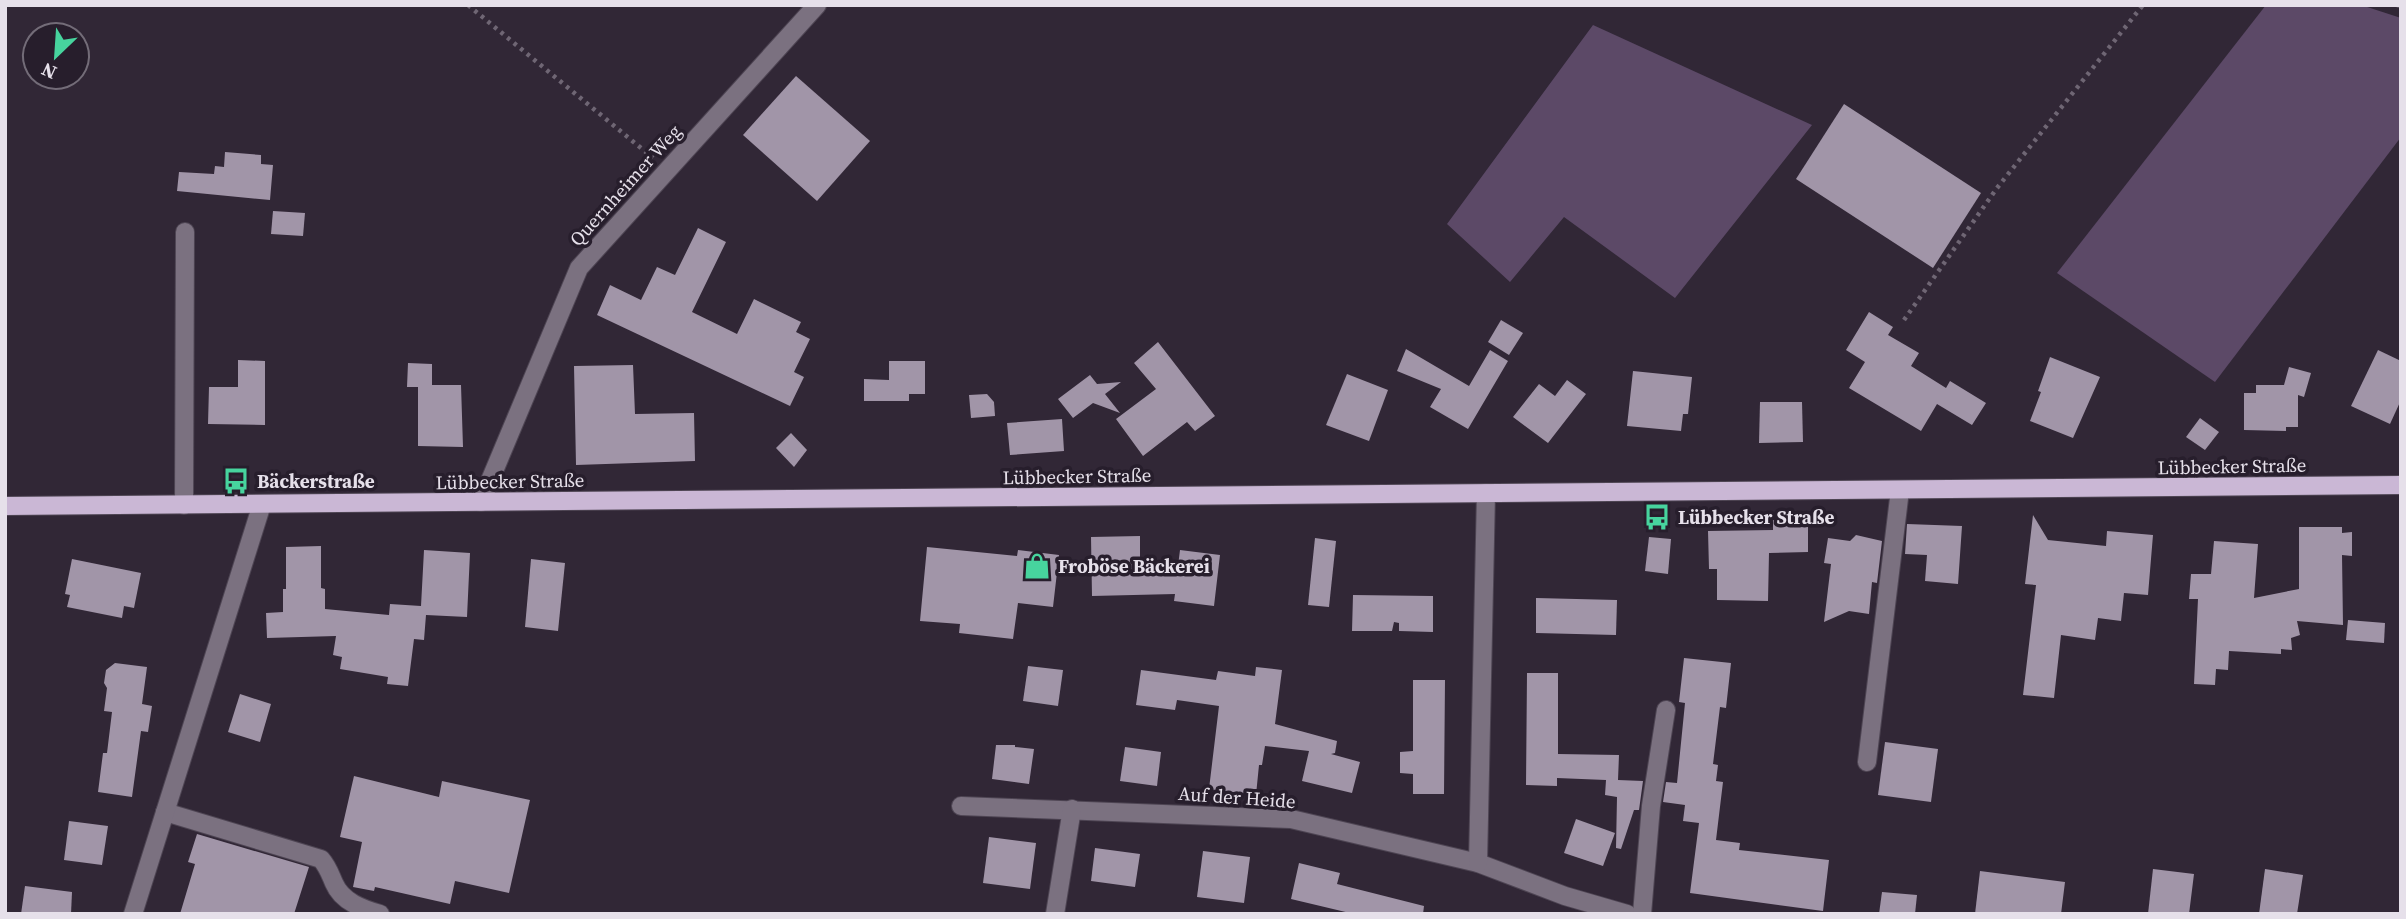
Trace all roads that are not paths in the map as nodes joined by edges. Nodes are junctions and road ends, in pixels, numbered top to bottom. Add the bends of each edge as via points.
1 (817, 5) edge
2 (185, 232) dead end
3 (2401, 485) edge
4 (1900, 490) junction
5 (1486, 493) junction
6 (481, 502) junction
7 (262, 504) junction
8 (184, 505) junction
9 (5, 506) edge
10 (1666, 710) dead end
11 (1867, 762) dead end
12 (961, 806) dead end
13 (1072, 809) junction
14 (165, 812) junction
15 (1478, 863) junction
16 (133, 914) edge
17 (380, 914) edge
18 (1055, 914) edge
19 (1627, 914) edge
20 (1642, 914) edge

1 - 6 street, Quernheimer Weg via 579,268
2 - 8 street
3 - 4 main road, Lübbecker Straße
4 - 5 main road, Lübbecker Straße
4 - 11 street
5 - 6 main road, Lübbecker Straße
5 - 15 street
6 - 7 main road, Lübbecker Straße
7 - 8 main road, Lübbecker Straße
7 - 14 street
8 - 9 main road, Lübbecker Straße
10 - 20 street via 1651,806
12 - 13 street, Auf der Heide
13 - 15 street, Auf der Heide via 1291,820
13 - 18 street
14 - 16 street
14 - 17 street via 321,859 349,902
15 - 19 street, Auf der Heide

